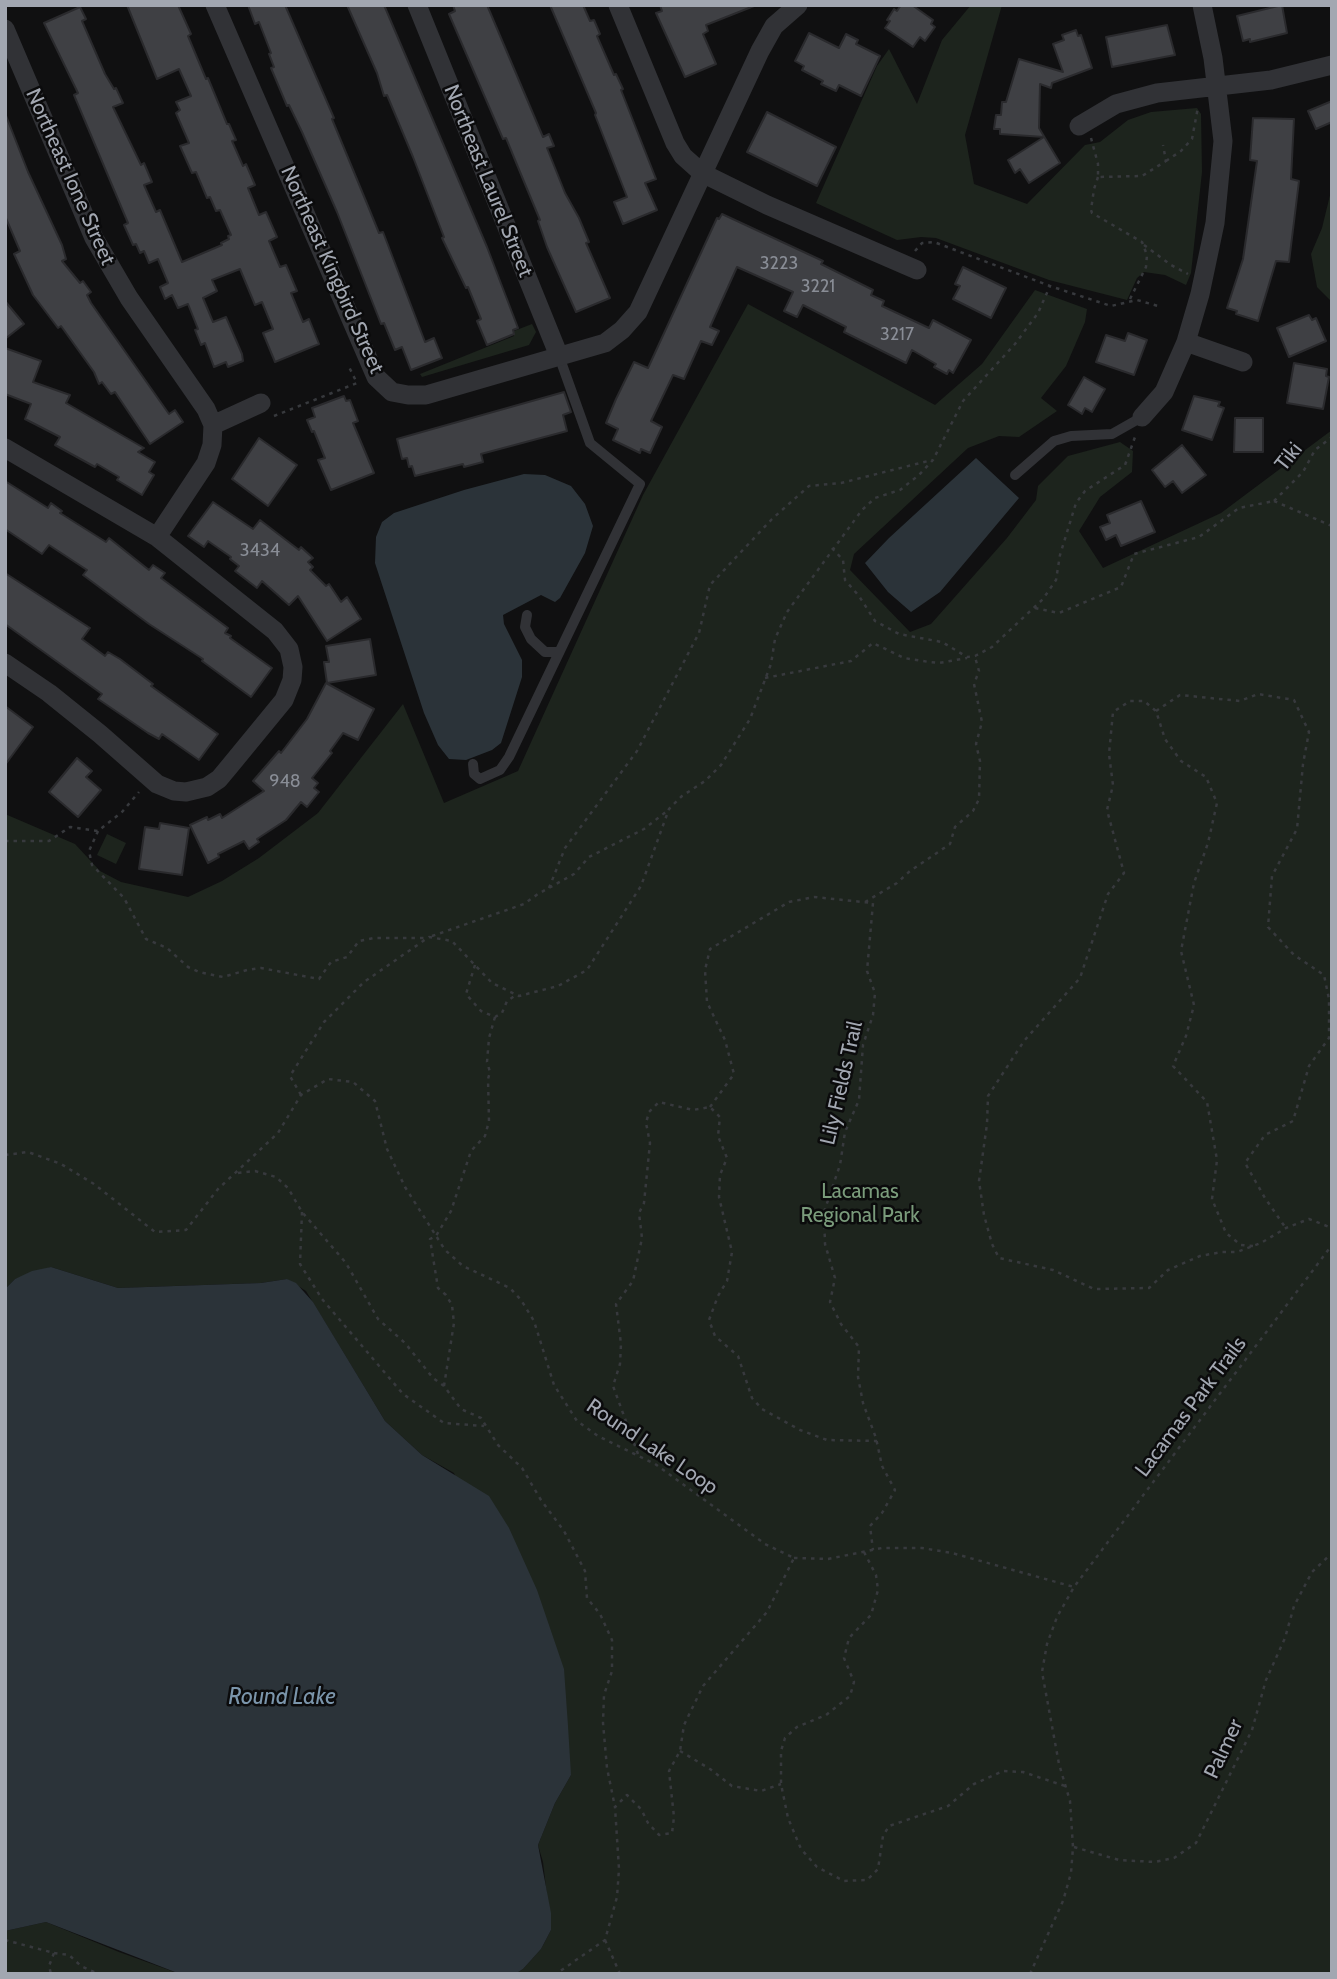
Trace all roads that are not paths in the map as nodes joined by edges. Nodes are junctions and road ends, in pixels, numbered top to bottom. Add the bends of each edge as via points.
1 (215, 5) edge
2 (416, 5) edge
3 (618, 5) edge
4 (798, 5) edge
5 (1202, 5) edge
6 (5, 29) edge
7 (1332, 65) edge
8 (1208, 88) junction
9 (1082, 124) road end
10 (702, 173) junction
11 (911, 267) road end
12 (1186, 342) junction
13 (559, 356) junction
14 (1243, 362) dead end
15 (267, 410) road end
16 (1142, 417) joint
17 (213, 425) junction
18 (5, 448) edge
19 (1015, 475) dead end
20 (156, 537) junction
21 (527, 615) dead end
22 (559, 652) junction
23 (5, 663) edge
24 (473, 764) dead end

1 - 13 street, Northeast Kingbird Street via 376,377 392,392 426,395
2 - 13 street, Northeast Laurel Street
3 - 10 street via 675,143
4 - 10 street, Northeast Kingbird Street via 774,26
5 - 8 street
6 - 17 street, Northeast Ione Street via 94,238
7 - 8 street via 1272,80
8 - 9 street via 1157,93 1116,104
8 - 12 street via 1223,141 1215,223
10 - 11 street
10 - 13 street, Northeast Kingbird Street via 638,312 605,342
12 - 14 street
12 - 16 street via 1164,392
13 - 22 lane via 590,443 640,484
15 - 17 street
16 - 19 lane via 1112,433 1054,441
17 - 20 street via 206,463
18 - 20 street
20 - 23 street via 275,631 292,661 292,680 284,700 219,779 195,791 164,788 49,693
21 - 22 lane via 525,627 531,639 545,652
22 - 24 lane via 500,770 480,779

